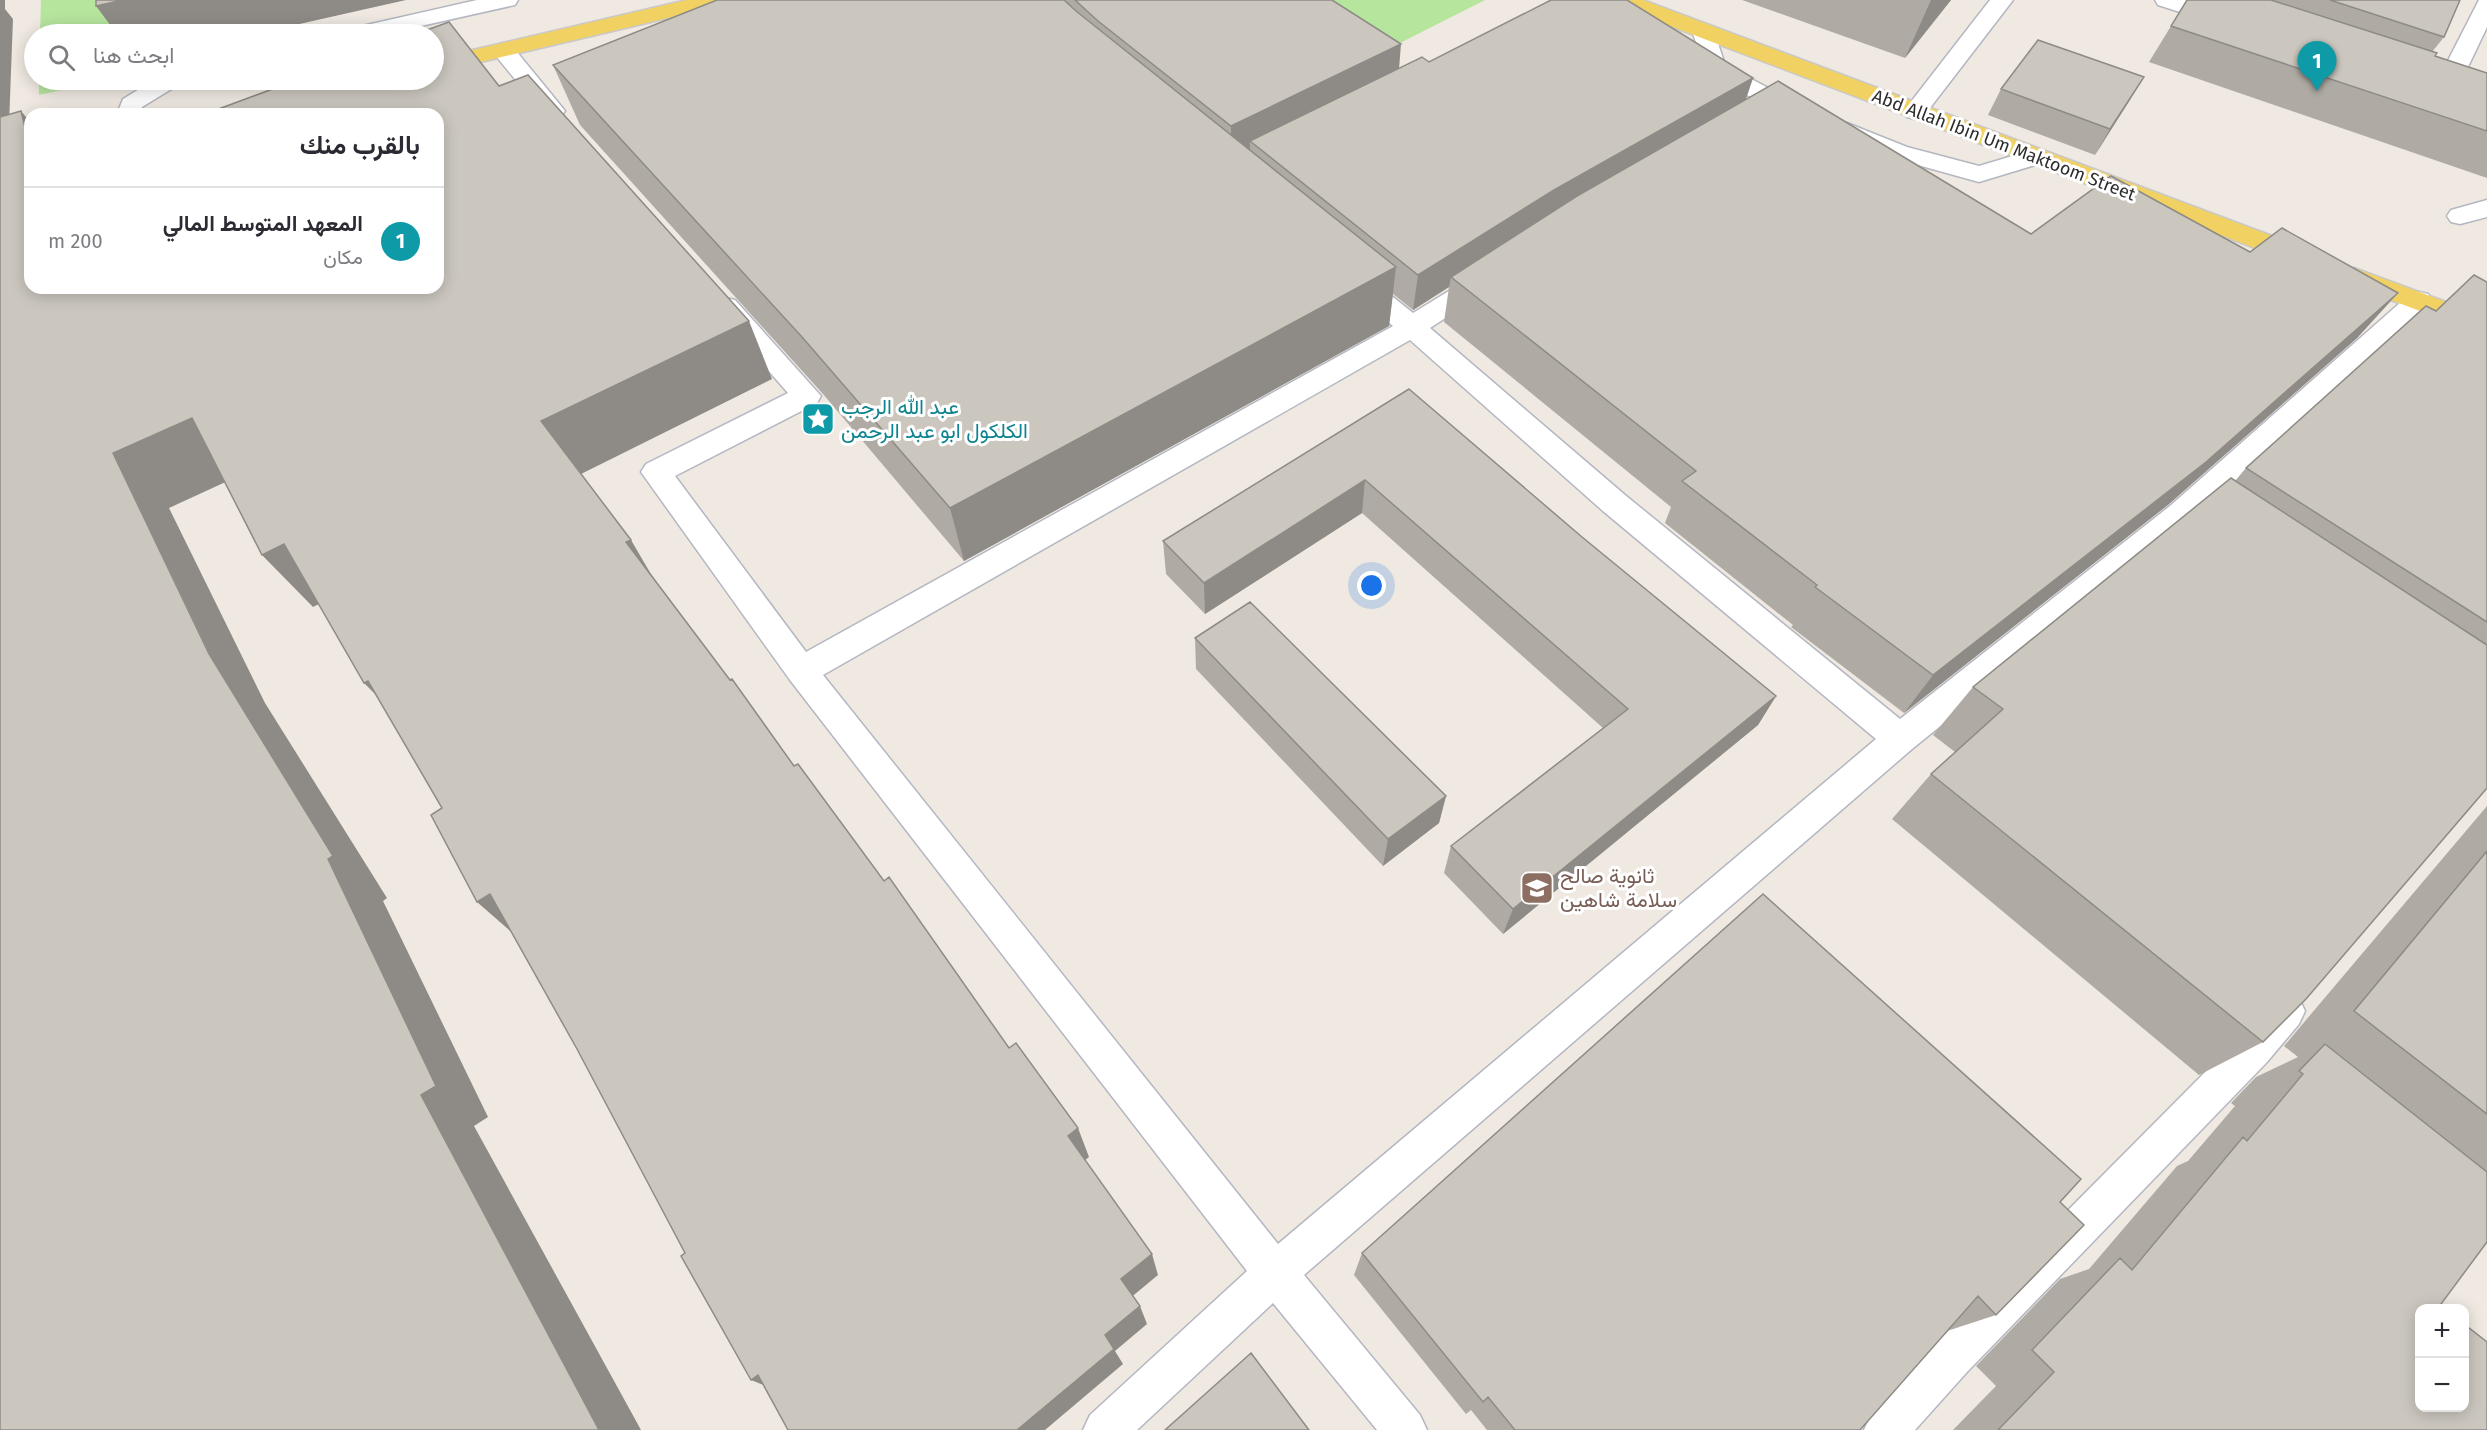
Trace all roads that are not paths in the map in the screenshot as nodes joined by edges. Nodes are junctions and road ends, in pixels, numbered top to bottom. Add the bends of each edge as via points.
1 (507, 0) edge
2 (715, 0) edge
3 (1623, 0) edge
4 (2002, 0) edge
5 (2166, 0) edge
6 (2487, 4) edge
7 (401, 24) edge
8 (2244, 26) edge
9 (1703, 31) junction
10 (504, 51) junction
11 (444, 64) edge
12 (2411, 81) edge
13 (154, 90) edge
14 (130, 108) edge
15 (1915, 112) junction
16 (1751, 122) edge
17 (1830, 123) edge
18 (572, 133) edge
19 (2036, 157) junction
20 (2487, 208) edge
21 (2460, 216) dead end
22 (1508, 265) edge
23 (1339, 267) edge
24 (708, 287) edge
25 (2419, 301) junction
26 (1412, 327) junction
27 (2487, 327) edge
28 (2181, 514) junction
29 (2210, 534) edge
30 (801, 671) junction
31 (1900, 739) junction
32 (2308, 986) edge
33 (1275, 1273) junction
34 (1105, 1430) edge
35 (1405, 1430) edge
36 (1886, 1430) edge

1 - 7 street
2 - 10 main road
3 - 9 main road, Abd Allah Ibin Um Maktoom Street
4 - 15 street
5 - 8 street
6 - 12 street via 2444,92
9 - 15 main road, Abd Allah Ibin Um Maktoom Street
9 - 16 street via 1715,69 1791,108
10 - 11 main road
10 - 18 street
13 - 14 street
15 - 19 main road, Abd Allah Ibin Um Maktoom Street
17 - 19 street via 1898,152 1979,174
19 - 25 main road, Abd Allah Ibin Um Maktoom Street
20 - 21 street
22 - 26 street
23 - 26 street
24 - 30 street via 807,396 656,472
25 - 27 main road, Abd Allah Ibin Um Maktoom Street
25 - 28 street
26 - 30 street
26 - 31 street via 1614,503
28 - 29 street
28 - 31 street
30 - 33 street
31 - 33 street
32 - 36 street via 2268,1060 1952,1357
33 - 34 street
33 - 35 street

